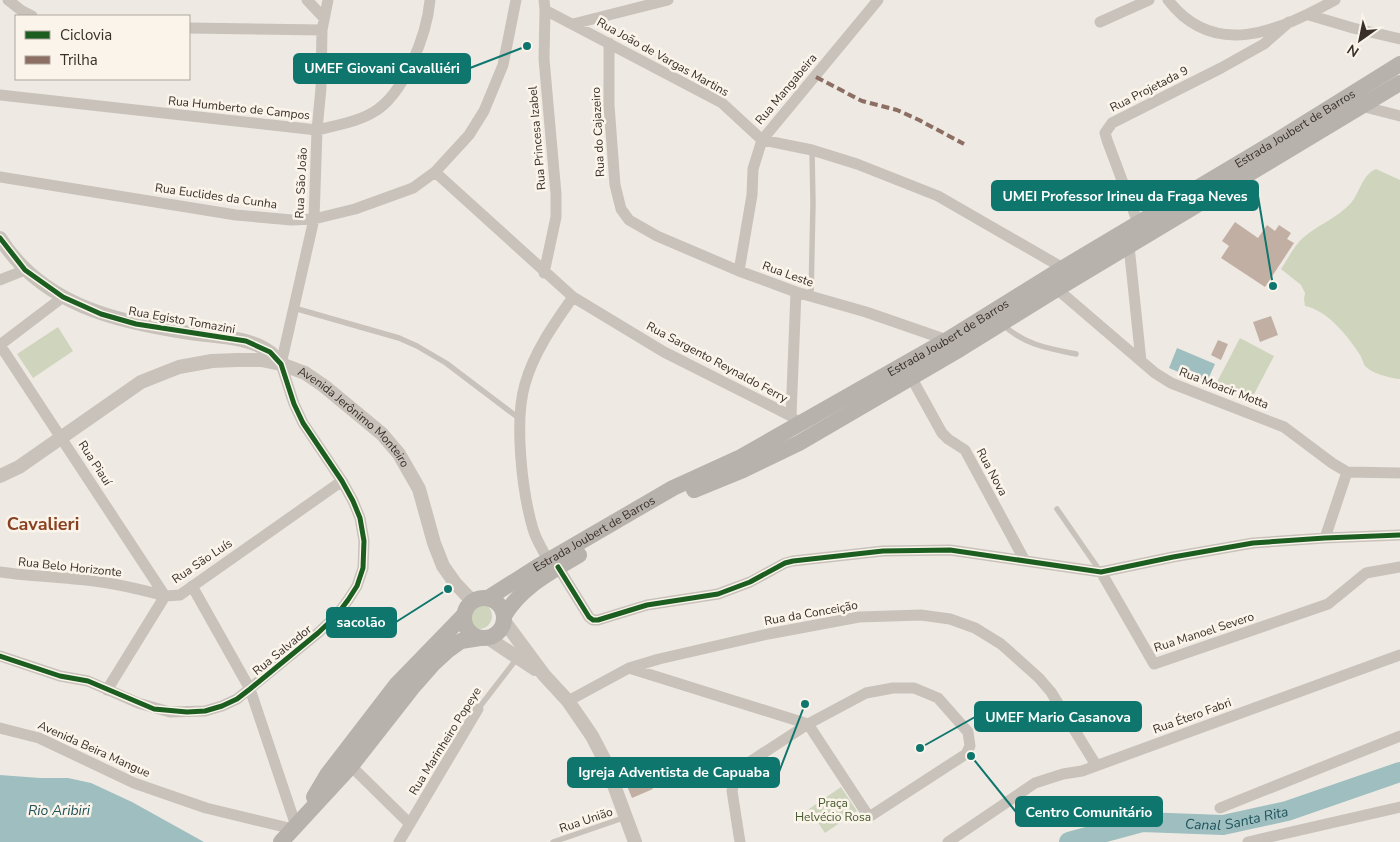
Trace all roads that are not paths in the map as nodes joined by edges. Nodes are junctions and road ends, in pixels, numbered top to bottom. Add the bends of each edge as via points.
1 (8, 0) edge
2 (307, 0) edge
3 (328, 0) edge
4 (430, 0) edge
5 (516, 0) edge
6 (668, 0) edge
7 (878, 0) edge
8 (1149, 0) edge
9 (1168, 0) edge
10 (1335, 0) edge
11 (545, 5) edge
12 (30, 15) edge
13 (1308, 15) junction
14 (1100, 22) dead end
15 (1289, 22) junction
16 (323, 24) junction
17 (574, 24) junction
18 (190, 28) edge
19 (1400, 39) edge
20 (609, 43) junction
21 (1400, 64) edge
22 (1400, 84) edge
23 (0, 95) edge
24 (1361, 106) junction
25 (1400, 116) edge
26 (317, 130) junction
27 (762, 140) junction
28 (812, 150) junction
29 (435, 172) junction
30 (0, 177) edge
31 (627, 217) joint
32 (314, 219) junction
33 (1138, 223) junction
34 (0, 238) edge
35 (1129, 246) junction
36 (1063, 268) junction
37 (25, 270) junction
38 (739, 271) junction
39 (544, 273) junction
40 (0, 280) edge
41 (1057, 288) junction
42 (796, 292) junction
43 (63, 297) junction
44 (573, 297) junction
45 (811, 298) junction
46 (294, 308) junction
47 (1001, 323) junction
48 (948, 340) junction
49 (0, 345) edge
50 (1076, 354) dead end
51 (1141, 361) junction
52 (281, 364) junction
53 (911, 377) junction
54 (520, 419) junction
55 (796, 420) junction
56 (61, 436) junction
57 (1347, 472) junction
58 (1400, 473) edge
59 (0, 476) edge
60 (342, 481) junction
61 (1057, 509) dead end
62 (1400, 535) edge
63 (1325, 538) junction
64 (1025, 561) junction
65 (553, 564) junction
66 (1400, 567) edge
67 (0, 572) edge
68 (1101, 572) junction
69 (192, 586) junction
70 (165, 596) junction
71 (488, 598) junction
72 (472, 601) junction
73 (463, 616) junction
74 (504, 618) junction
75 (484, 638) junction
76 (1400, 655) edge
77 (0, 656) edge
78 (518, 657) junction
79 (629, 668) junction
80 (544, 675) junction
81 (250, 689) junction
82 (107, 690) junction
83 (568, 701) junction
84 (478, 709) joint
85 (808, 724) junction
86 (0, 728) edge
87 (1400, 736) edge
88 (1096, 765) junction
89 (351, 766) junction
90 (1400, 807) edge
91 (1220, 808) dead end
92 (626, 817) junction
93 (410, 824) junction
94 (296, 825) junction
95 (281, 842) edge
96 (399, 842) edge
97 (553, 842) edge
98 (635, 842) edge
99 (740, 842) edge
100 (948, 842) edge
101 (1248, 842) edge

1 - 12 street
2 - 16 street
3 - 16 street, Rua São João
4 - 26 street, Rua Humberto de Campos via 417,52 386,103 362,118
5 - 29 street, Rua Euclides da Cunha via 504,65 495,89 469,135
6 - 17 street
7 - 27 street, Rua Mangabeira
8 - 14 street
9 - 15 street via 1182,16 1197,26 1223,36 1254,34
10 - 13 street
11 - 17 street, Rua João de Vargas Martins
11 - 39 street, Rua Princesa Izabel via 544,59 556,218
13 - 15 street
13 - 19 street
15 - 33 street, Rua Projetada 9 via 1264,44 1112,123 1105,133
16 - 18 street
16 - 26 street, Rua São João
17 - 20 street, Rua João de Vargas Martins
20 - 27 street, Rua João de Vargas Martins via 722,103
20 - 31 street, Rua do Cajazeiro via 609,105 615,185
21 - 33 main road, Estrada Joubert de Barros
22 - 24 main road, Estrada Joubert de Barros
23 - 26 street, Rua Humberto de Campos
24 - 25 street
24 - 35 main road, Estrada Joubert de Barros
26 - 32 street, Rua São João
27 - 28 street
27 - 38 street, Rua Mangabeira via 754,169
28 - 36 street via 857,164 944,199
28 - 45 lane
29 - 32 street, Rua Euclides da Cunha via 413,188 391,197
29 - 39 street, Rua Sargento Reynaldo Ferry
30 - 32 street, Rua Euclides da Cunha via 236,215
31 - 38 street, Rua Leste via 643,229
32 - 46 street, Rua São João
33 - 36 main road, Estrada Joubert de Barros
34 - 37 street, Rua Egisto Tomazini
35 - 41 main road, Estrada Joubert de Barros
35 - 51 street
36 - 48 main road, Estrada Joubert de Barros
37 - 40 street
37 - 43 street, Rua Egisto Tomazini
38 - 42 street, Rua Leste
39 - 44 street, Rua Sargento Reynaldo Ferry
41 - 47 main road, Estrada Joubert de Barros
41 - 51 street, Rua Moacir Motta
42 - 45 street, Rua Leste
42 - 55 street
43 - 49 street
43 - 52 street, Rua Egisto Tomazini via 101,314 136,324 246,341 270,352
44 - 54 street via 540,348 525,385
44 - 55 street, Rua Sargento Reynaldo Ferry via 664,352
45 - 48 street, Rua Leste via 866,312
46 - 52 street, Rua São João
46 - 54 lane via 417,346 446,363
47 - 50 lane via 1027,342
47 - 53 main road, Estrada Joubert de Barros
48 - 55 main road, Estrada Joubert de Barros
49 - 56 street, Rua Piauí
51 - 57 street, Rua Moacir Motta via 1171,383 1284,427
52 - 56 street, Avenida Jerônimo Monteiro via 237,360 179,367 142,382
52 - 60 street, Rua Salvador via 303,423
52 - 72 street, Avenida Jerônimo Monteiro via 305,373 324,386 382,434 399,454 419,489 443,566
53 - 64 street, Rua Nova via 942,433 965,450
53 - 65 main road, Estrada Joubert de Barros via 799,443 662,506
54 - 65 street via 524,493 534,531
55 - 65 main road, Estrada Joubert de Barros via 741,457 673,488
56 - 59 street, Avenida Jerônimo Monteiro via 19,467
56 - 70 street, Rua Piauí
57 - 58 street
57 - 63 street
60 - 69 street, Rua São Luís
60 - 81 street, Rua Salvador via 360,518 364,541 363,568 357,586 336,616
61 - 68 lane, Rua Manoel Severo
62 - 63 street
63 - 68 street via 1253,543
64 - 65 street via 950,550 883,551 821,557 785,564 718,594 647,605 598,620 589,617
64 - 68 street
65 - 71 main road, Estrada Joubert de Barros
65 - 74 main road, Estrada Joubert de Barros via 518,597
66 - 68 street, Rua Manoel Severo via 1366,574 1328,604 1154,664
67 - 70 street, Rua Belo Horizonte via 75,579
69 - 70 street, Rua São Luís via 180,595
69 - 81 street
70 - 82 street, Rua São Luís
71 - 72 main road
71 - 74 main road via 496,601
72 - 73 main road
73 - 75 main road via 472,635
73 - 94 main road via 398,684 327,774
74 - 75 main road via 495,635
74 - 80 street
75 - 78 street
75 - 89 main road via 462,641 447,651 412,688
76 - 88 street, Rua Étero Fabri
77 - 82 street, Rua Salvador via 60,676 88,681
78 - 80 street
78 - 84 lane, Rua Marinheiro Popeye
79 - 83 street, Rua da Conceição
79 - 85 street
79 - 88 street, Rua da Conceição via 768,634 859,617 921,615 950,619 975,628 1001,644 1039,678
80 - 83 street
81 - 82 street, Rua Salvador via 222,706 187,712 154,709
81 - 94 street
83 - 92 street via 605,761
84 - 93 street, Rua Marinheiro Popeye
85 - 85 street via 866,693 914,688 938,698 968,732 970,746 966,754 869,817
85 - 99 street via 742,768 735,778 732,791
86 - 94 street, Avenida Beira Mangue via 39,738 134,783 206,808
87 - 91 street
88 - 100 street, Rua Étero Fabri via 1035,783
89 - 93 street
89 - 94 main road
90 - 101 street
92 - 97 lane, Rua União
92 - 98 street
93 - 96 street, Rua Marinheiro Popeye
94 - 95 main road

